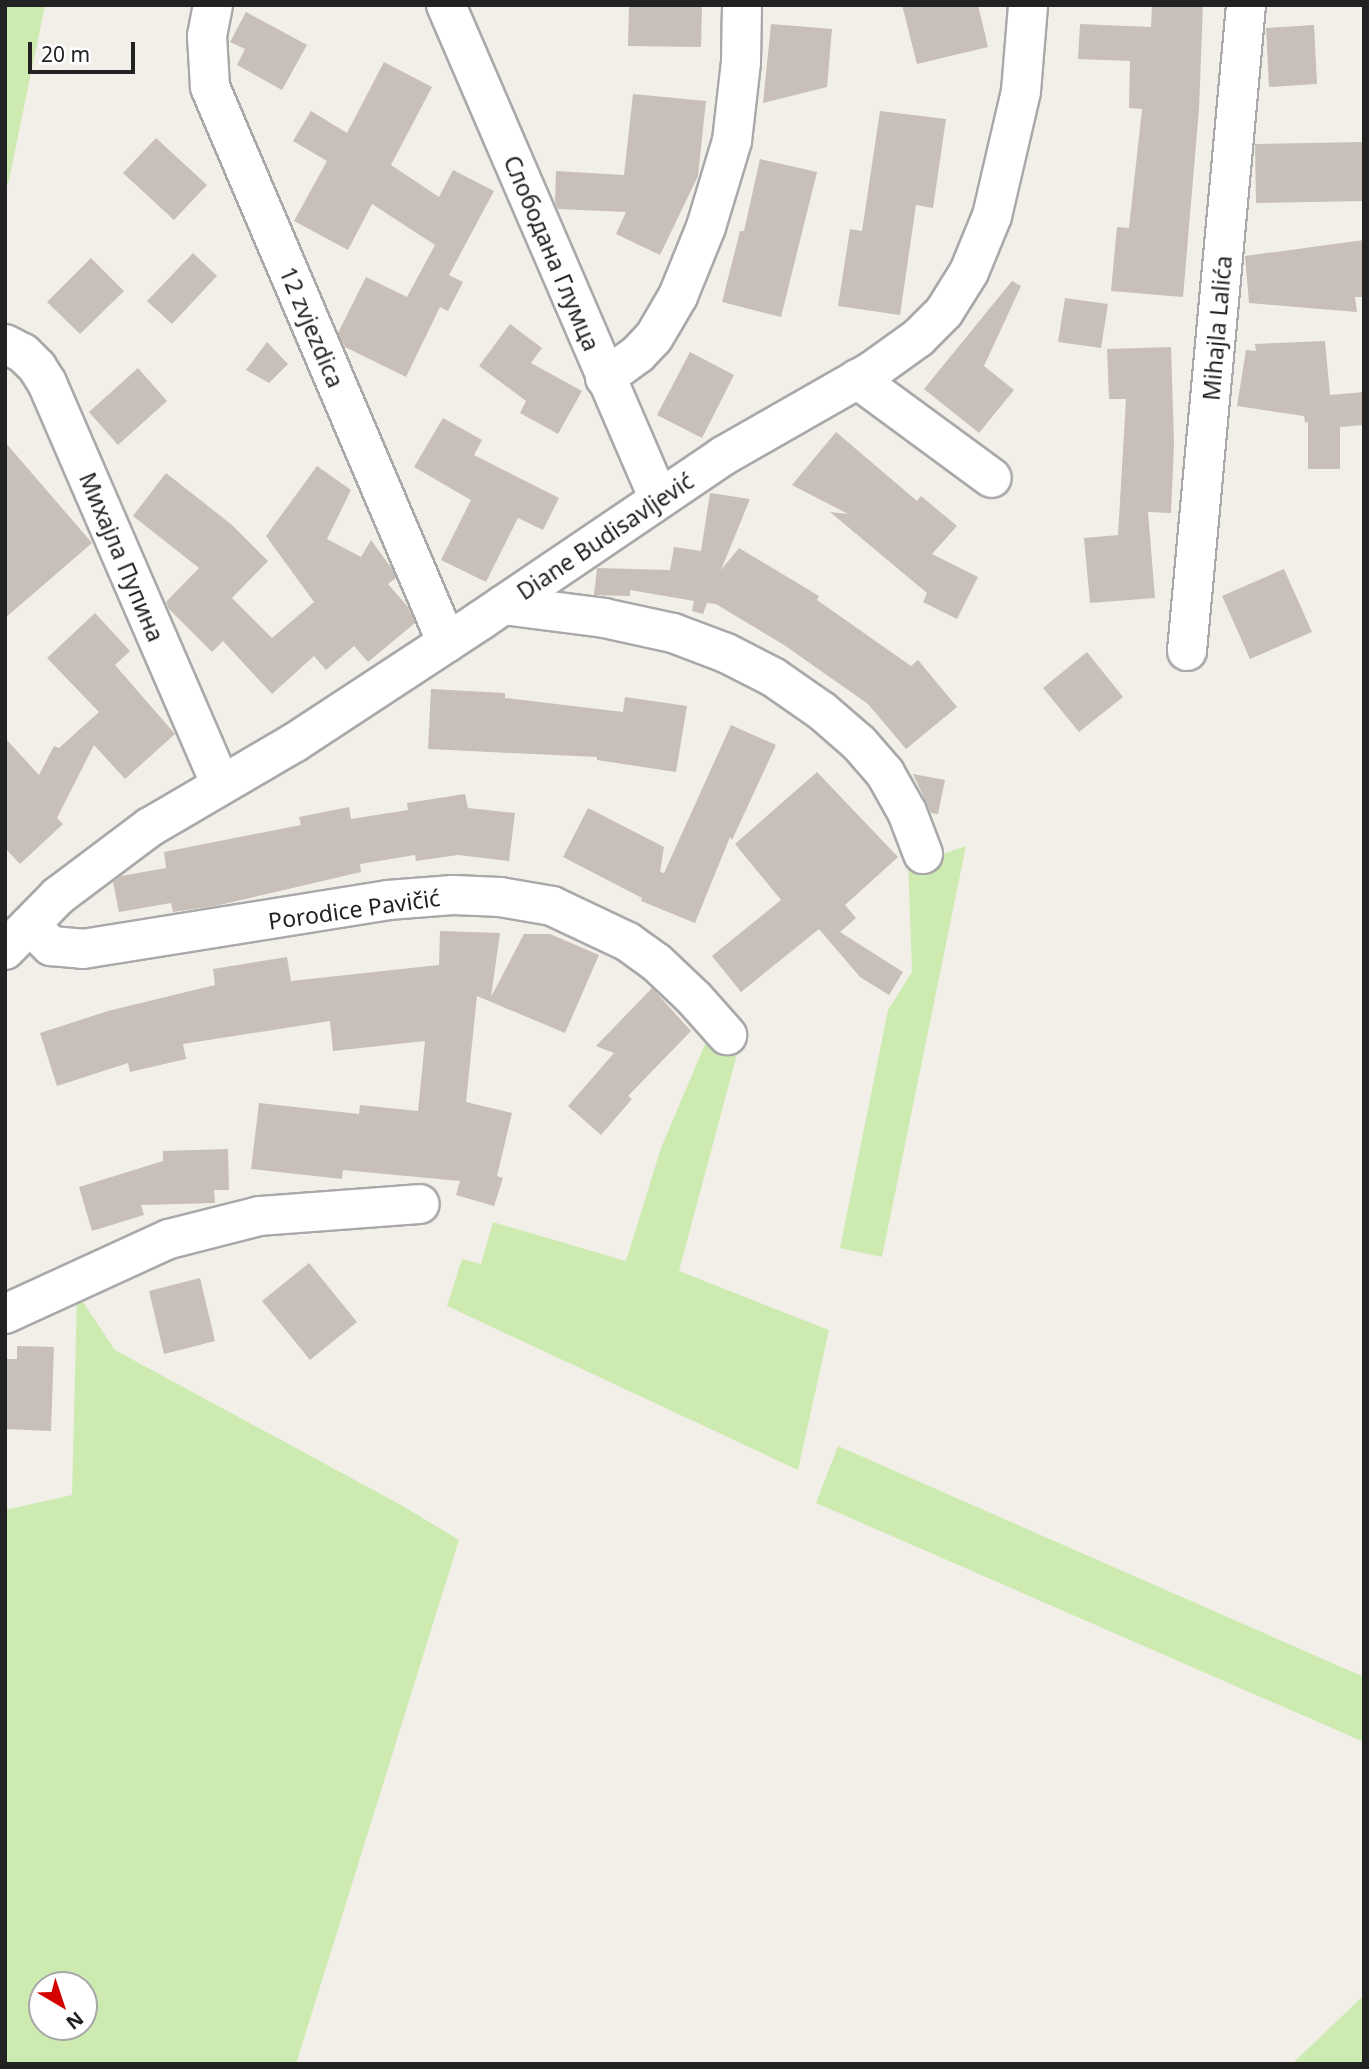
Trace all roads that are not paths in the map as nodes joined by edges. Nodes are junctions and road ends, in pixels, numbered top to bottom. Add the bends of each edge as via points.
1 (214, 5) edge
2 (446, 5) edge
3 (742, 5) edge
4 (1028, 5) edge
5 (1246, 5) edge
6 (5, 344) edge
7 (606, 377) junction
8 (857, 379) junction
9 (992, 478) dead end
10 (659, 499) junction
11 (503, 605) junction
12 (447, 643) junction
13 (1187, 651) dead end
14 (220, 785) junction
15 (923, 854) dead end
16 (15, 931) edge
17 (727, 1035) dead end
18 (420, 1204) dead end
19 (5, 1314) edge

1 - 12 street, 12 zvjezdica via 207,36 210,87
2 - 7 street, Слободана Глумца
3 - 7 street via 732,141 706,227 678,296 654,337
4 - 8 street, Diane Budisavljević via 1021,91 1008,155 992,216 969,272 944,312 918,338
5 - 13 street, Mihajla Lalića
6 - 14 street, Михајла Пупина via 23,353 47,383
7 - 10 street, Слободана Глумца
8 - 9 street
8 - 10 street, Diane Budisavljević via 723,456
10 - 11 street, Diane Budisavljević
11 - 12 street, Diane Budisavljević
11 - 15 street via 604,618 673,633 773,677 859,743 885,774
12 - 14 street, Diane Budisavljević via 294,743
14 - 16 street, Diane Budisavljević via 150,827
16 - 17 street, Porodice Pavičić via 51,946 83,949 388,900 500,897 552,906 628,942 656,962
18 - 19 street via 260,1216 169,1239

